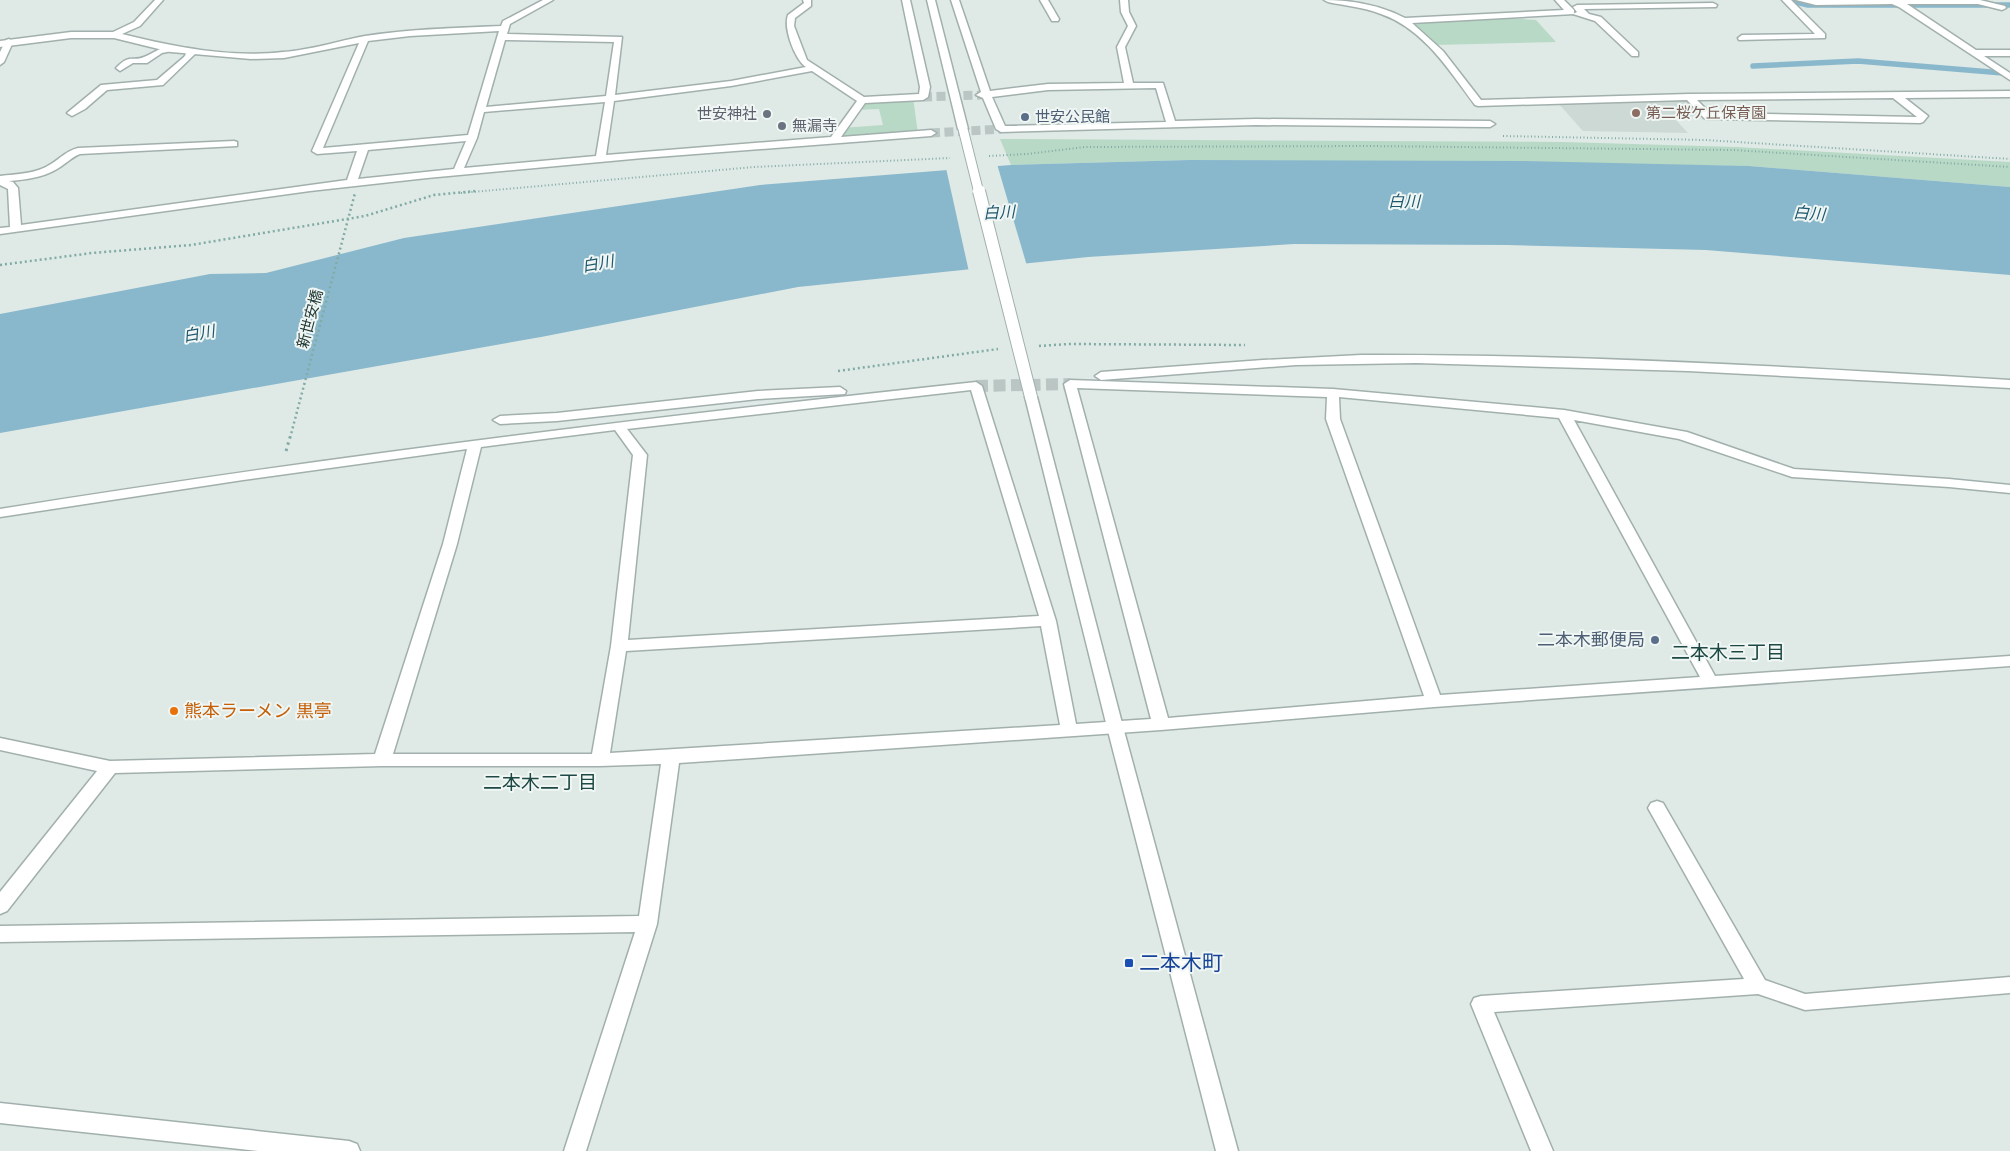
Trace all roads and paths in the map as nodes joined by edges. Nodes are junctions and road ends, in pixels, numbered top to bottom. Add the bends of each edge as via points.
1 (159, 0) edge
2 (549, 0) edge
3 (807, 0) edge
4 (906, 0) edge
5 (931, 0) edge
6 (955, 0) edge
7 (1044, 0) edge
8 (1124, 0) edge
9 (1331, 0) edge
10 (1559, 0) edge
11 (1786, 0) edge
12 (1800, 0) edge
13 (1927, 1) edge
14 (1892, 2) junction
15 (1713, 5) dead end
16 (2002, 8) dead end
17 (1571, 12) junction
18 (1586, 16) junction
19 (1055, 19) dead end
20 (1403, 21) junction
21 (504, 32) junction
22 (114, 35) junction
23 (1742, 38) dead end
24 (365, 39) junction
25 (5, 43) edge
26 (169, 49) junction
27 (188, 51) junction
28 (1974, 53) junction
29 (2010, 53) edge
30 (1635, 54) dead end
31 (0, 62) edge
32 (120, 68) dead end
33 (814, 68) junction
34 (2010, 77) edge
35 (1129, 85) junction
36 (983, 94) junction
37 (1894, 94) junction
38 (2010, 94) edge
39 (609, 98) junction
40 (1689, 98) junction
41 (862, 100) junction
42 (480, 110) junction
43 (1482, 110) junction
44 (72, 113) dead end
45 (1171, 124) junction
46 (932, 133) tunnel mouth
47 (1496, 136) dead end
48 (472, 138) junction
49 (834, 140) junction
50 (234, 144) dead end
51 (363, 149) junction
52 (988, 156) dead end
53 (959, 157) dead end
54 (601, 158) junction
55 (2010, 159) edge
56 (2010, 167) edge
57 (458, 171) junction
58 (0, 181) edge
59 (353, 188) junction
60 (16, 229) junction
61 (0, 230) edge
62 (0, 265) edge
63 (1070, 384) junction
64 (2010, 384) edge
65 (976, 386) junction
66 (1333, 393) junction
67 (1564, 414) junction
68 (500, 420) dead end
69 (619, 427) junction
70 (475, 444) junction
71 (286, 451) dead end
72 (2010, 489) edge
73 (0, 512) edge
74 (1048, 621) junction
75 (619, 646) junction
76 (2010, 661) edge
77 (1710, 681) junction
78 (1434, 701) junction
79 (1161, 724) junction
80 (1115, 727) junction
81 (1069, 730) junction
82 (0, 744) edge
83 (671, 757) junction
84 (382, 760) junction
85 (600, 760) junction
86 (110, 767) junction
87 (1658, 808) dead end
88 (0, 906) edge
89 (647, 924) junction
90 (0, 934) edge
91 (2010, 985) edge
92 (1758, 986) junction
93 (0, 1113) edge
94 (349, 1151) edge
95 (575, 1151) edge
96 (1227, 1151) edge
97 (1542, 1151) edge

1 - 22 street via 137,24
2 - 21 street via 506,23
3 - 33 street via 808,4 791,17 790,26 803,61
4 - 41 street via 925,88 923,97
5 - 80 street, bridge
6 - 36 street
7 - 19 street
8 - 35 street via 1125,12 1132,26 1122,46
9 - 20 street via 1391,14
10 - 17 street
11 - 23 street via 1822,36
12 - 14 street via 1816,3
13 - 14 street
13 - 16 street via 1978,2
14 - 28 street via 1902,5
15 - 18 street via 1577,7
17 - 18 street
17 - 20 street
18 - 30 street via 1598,19
20 - 43 street via 1432,43
21 - 24 street via 410,33
21 - 39 street via 620,39
21 - 42 street
22 - 25 street via 71,35
22 - 26 street
24 - 27 street via 284,55
24 - 51 street via 317,151
25 - 31 street
26 - 27 street
26 - 32 street via 144,60 131,60
27 - 44 street via 191,54 187,59 160,83 104,87
28 - 29 street
28 - 34 street
33 - 39 street via 727,86
33 - 41 street
35 - 36 street via 1048,87
35 - 45 street via 1160,85
36 - 45 street via 1001,128
37 - 38 street
37 - 40 street
37 - 40 street via 1923,116 1920,120 1707,116
39 - 42 street
39 - 54 street
40 - 43 street
41 - 49 street
42 - 48 street
43 - 45 street via 1490,124
46 - 49 street
47 - 55 path via 1705,140
48 - 51 street
48 - 57 street
49 - 54 street
50 - 58 street via 78,151 54,167 36,174
51 - 59 street
52 - 56 path via 1085,147 1733,150
53 - 62 path via 754,167 434,195 364,216 191,245
54 - 57 street
57 - 59 street
58 - 60 street via 13,188
59 - 60 street
59 - 71 path, 新世安橋, bridge
60 - 61 street
63 - 64 street via 1092,377 1276,362 1453,359 1720,368
63 - 66 street
63 - 79 street
65 - 68 street via 758,395 557,417
65 - 69 street
65 - 74 street
66 - 67 street
66 - 78 street via 1333,419
67 - 72 street via 1682,435 1792,473
67 - 77 street
69 - 70 street
69 - 75 street via 640,455
70 - 73 street
70 - 84 street via 450,544
74 - 75 street
74 - 81 street
75 - 85 street
76 - 77 street
77 - 78 street
78 - 79 street
79 - 80 street
80 - 81 street
80 - 96 street
81 - 83 street
82 - 86 street
83 - 85 street
83 - 89 street
84 - 85 street
84 - 86 street
86 - 88 street
87 - 92 street
89 - 90 street
89 - 95 street
91 - 92 street via 1805,1002
92 - 97 street via 1481,1004
93 - 94 street

